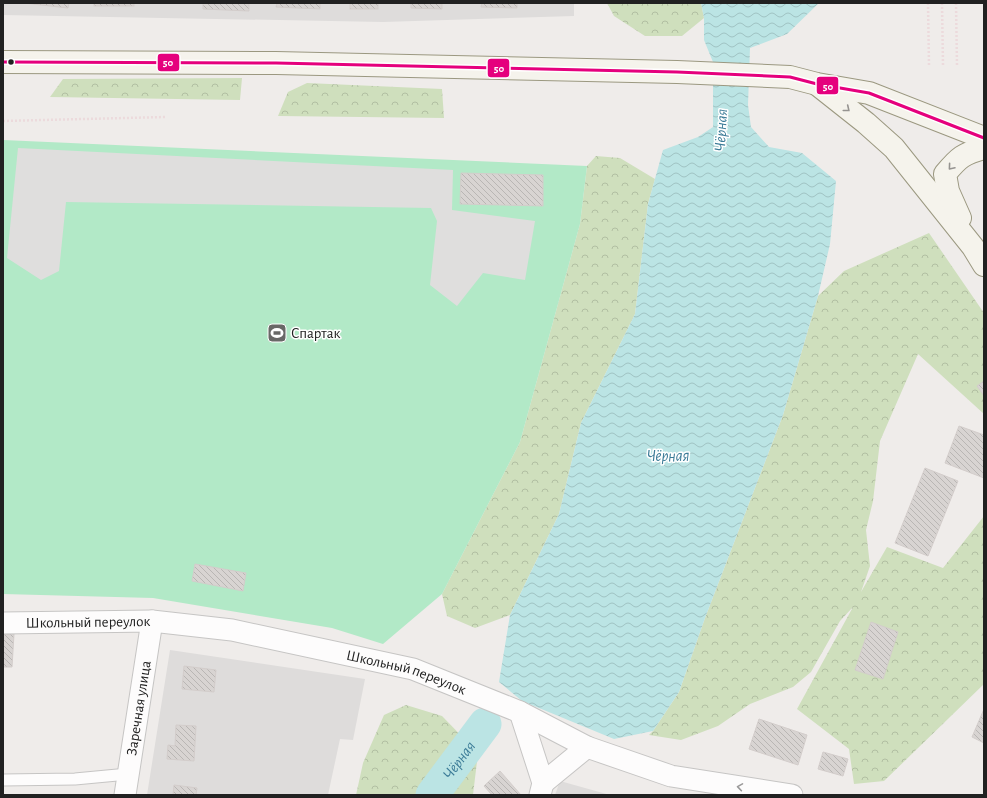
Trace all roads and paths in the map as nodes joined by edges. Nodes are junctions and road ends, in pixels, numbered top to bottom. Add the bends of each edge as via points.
1 (928, 3) edge
2 (942, 3) edge
3 (956, 3) edge
4 (3, 62) edge
5 (929, 66) dead end
6 (943, 66) dead end
7 (957, 66) dead end
8 (817, 84) junction
9 (165, 117) dead end
10 (3, 121) edge
11 (984, 138) edge
12 (984, 148) edge
13 (978, 256) edge
14 (152, 622) junction
15 (3, 623) edge
16 (520, 712) junction
17 (587, 747) junction
18 (128, 774) junction
19 (671, 776) junction
20 (3, 780) edge
21 (542, 789) edge
22 (125, 795) edge
23 (709, 795) edge
24 (792, 795) edge

1 - 5 path
2 - 6 path
3 - 7 path
4 - 8 main road via 276,63 677,72 790,77
8 - 11 main road via 869,93
8 -> 13 main road via 894,148
9 - 10 path
12 -> 13 main road via 968,152 945,174 948,191
14 - 15 street, Школьный переулок
14 - 16 street, Школьный переулок via 232,630 413,670
14 - 18 street, Заречная улица
16 - 17 street, Школьный переулок
16 - 21 street
17 - 19 street, Школьный переулок
17 - 21 street
18 - 20 lane via 75,779
18 - 22 street, Заречная улица
19 - 23 street
24 -> 19 street, Школьный переулок

